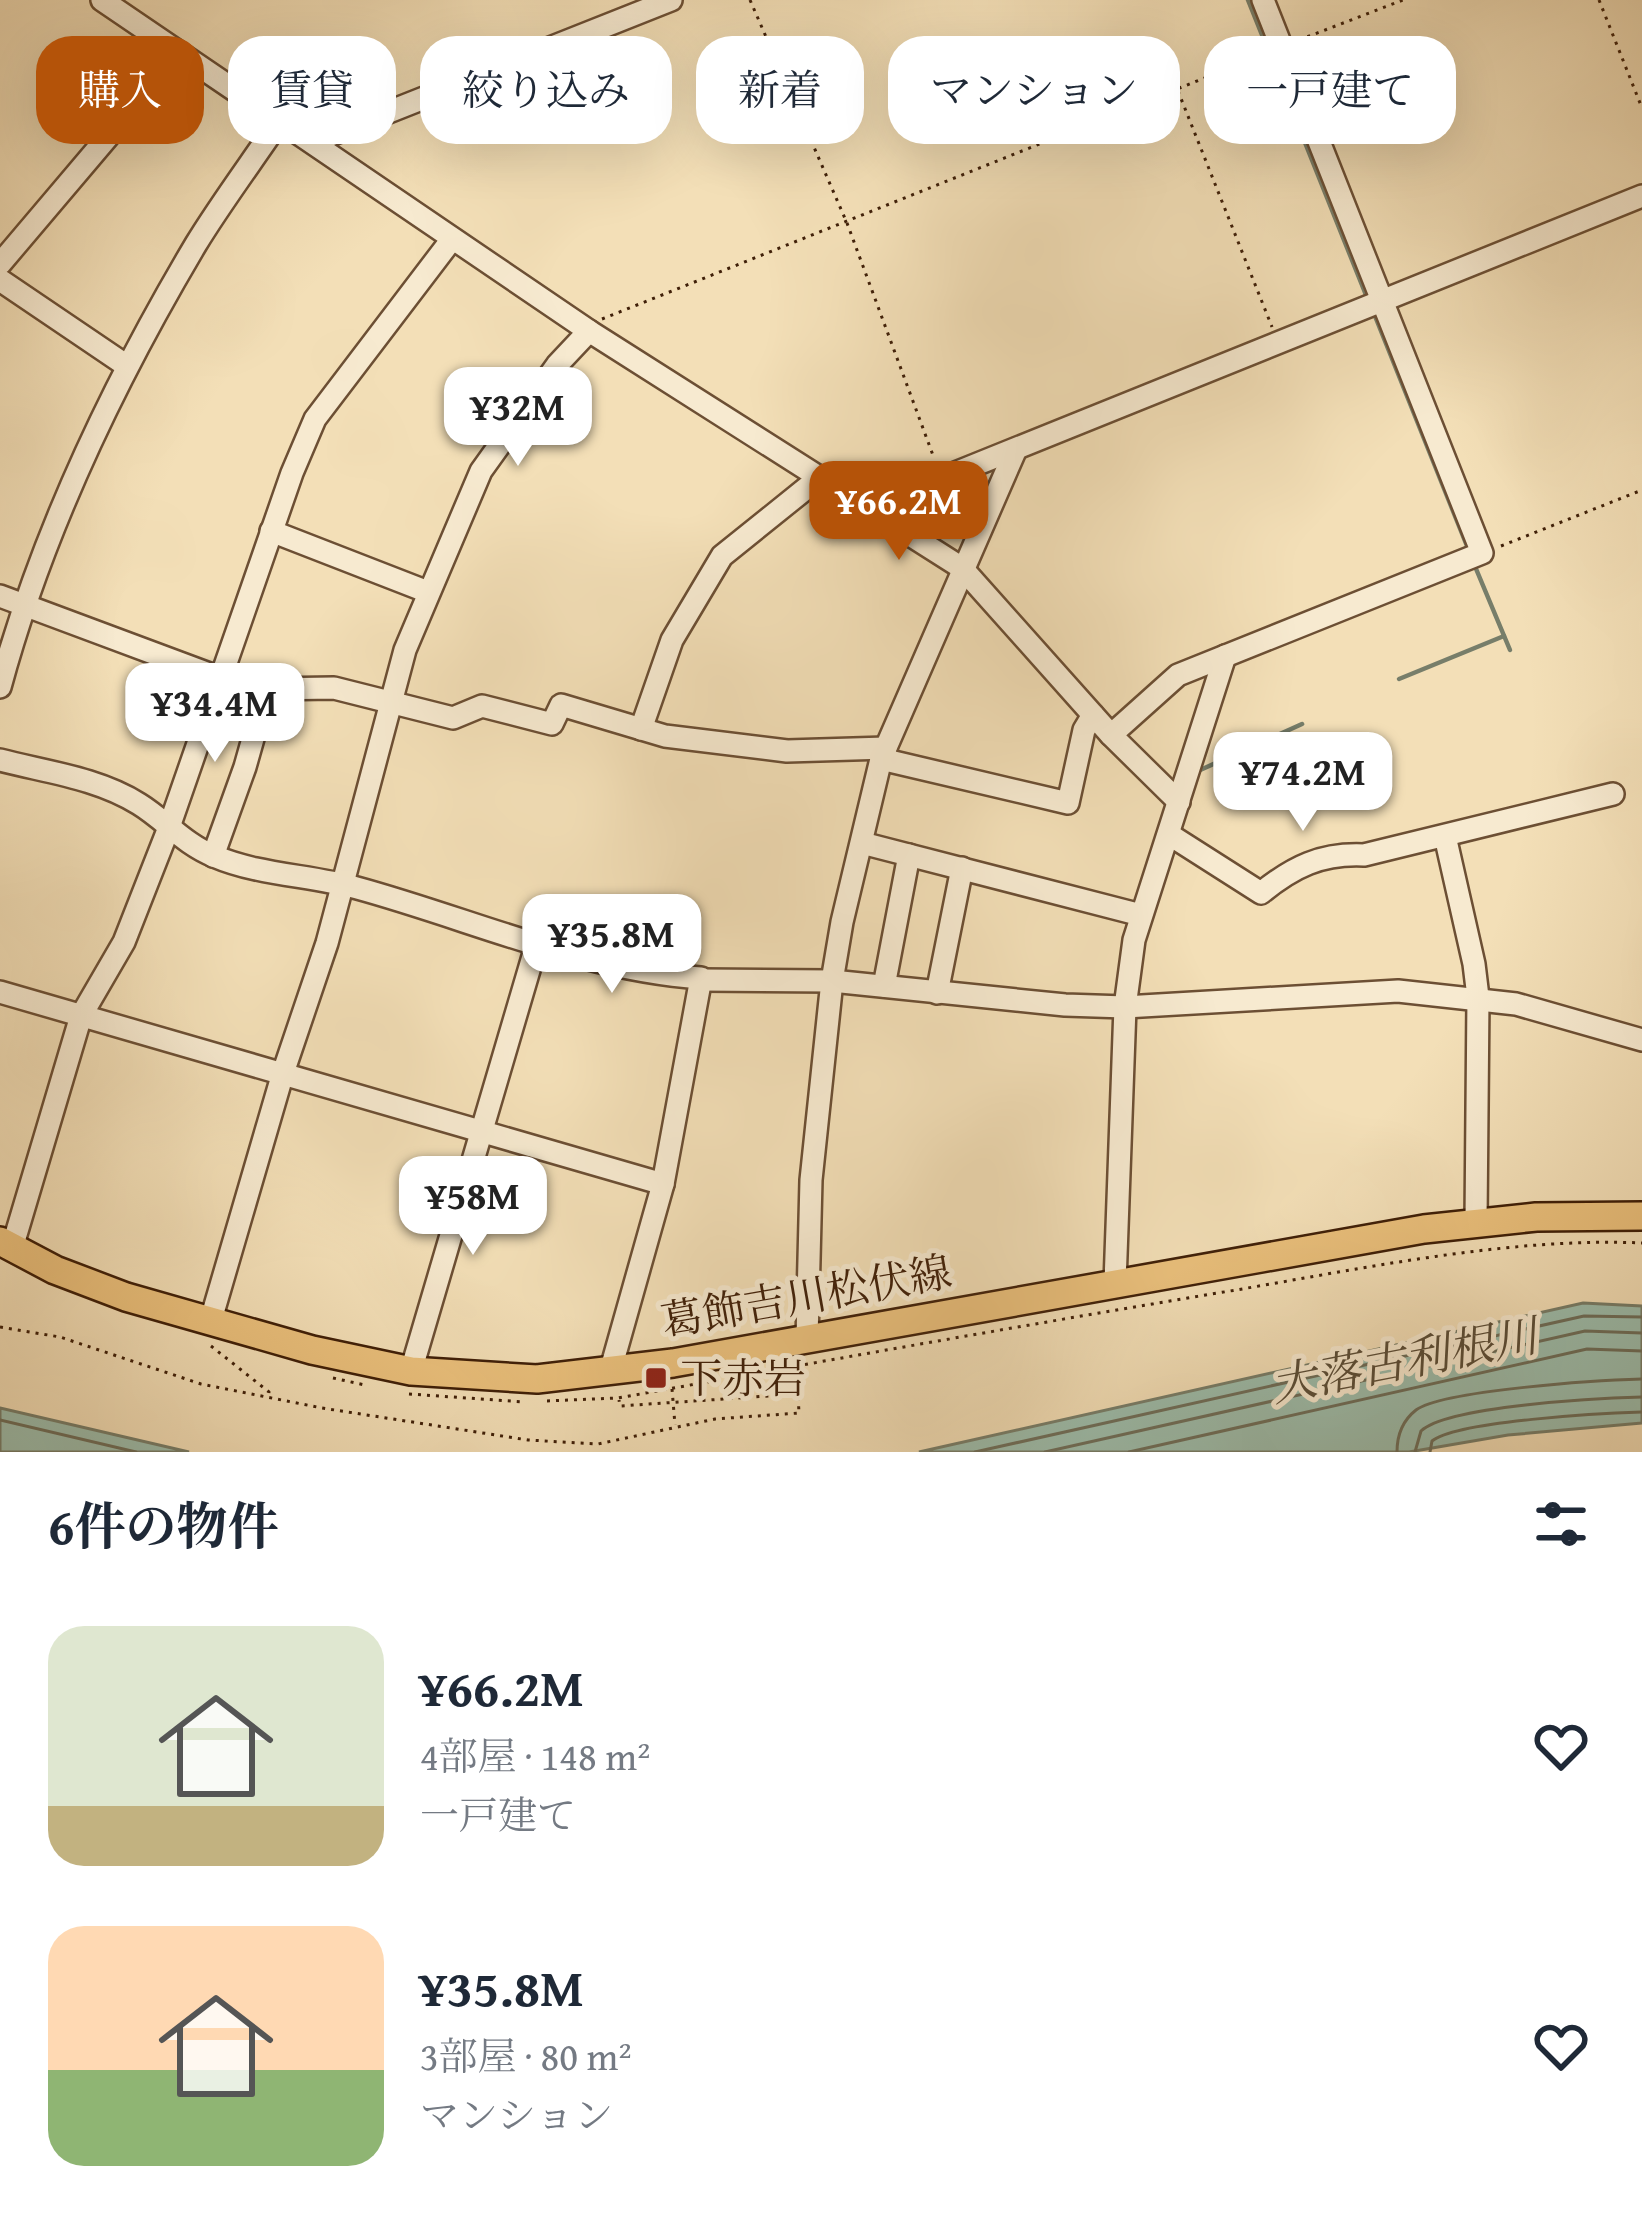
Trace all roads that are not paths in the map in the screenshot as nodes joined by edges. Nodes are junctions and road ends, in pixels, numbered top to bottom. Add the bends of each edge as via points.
1 (101, 0) edge
2 (671, 0) edge
3 (1263, 0) edge
4 (152, 36) edge
5 (396, 109) edge
6 (102, 144) edge
7 (264, 144) edge
8 (316, 144) edge
9 (1642, 196) edge
10 (452, 239) junction
11 (0, 264) edge
12 (0, 280) edge
13 (1381, 298) junction
14 (586, 329) junction
15 (127, 366) junction
16 (1016, 448) junction
17 (819, 478) junction
18 (866, 509) junction
19 (272, 532) junction
20 (962, 568) junction
21 (428, 592) junction
22 (0, 596) edge
23 (23, 603) junction
24 (1225, 656) junction
25 (220, 678) junction
26 (0, 687) edge
27 (266, 689) junction
28 (393, 700) junction
29 (1093, 715) junction
30 (641, 729) junction
31 (1111, 736) junction
32 (884, 754) junction
33 (0, 760) edge
34 (1613, 794) dead end
35 (1179, 802) junction
36 (169, 830) junction
37 (1169, 835) junction
38 (1445, 836) junction
39 (862, 843) junction
40 (909, 855) junction
41 (213, 856) junction
42 (962, 868) junction
43 (343, 884) junction
44 (1141, 915) junction
45 (537, 943) junction
46 (701, 980) junction
47 (832, 982) junction
48 (884, 986) junction
49 (0, 992) edge
50 (937, 993) junction
51 (1478, 997) junction
52 (1125, 1007) junction
53 (81, 1016) junction
54 (1642, 1040) edge
55 (283, 1073) junction
56 (480, 1130) junction
57 (663, 1184) junction
58 (1642, 1216) edge
59 (1475, 1222) junction
60 (6, 1245) edge
61 (1115, 1283) junction
62 (210, 1334) junction
63 (807, 1339) junction
64 (411, 1371) junction
65 (614, 1385) junction

1 - 4 street
2 - 5 street
3 - 13 street
6 - 11 street
7 - 15 street
8 - 10 street
9 - 13 street
10 - 14 street
10 - 19 street via 315,419
12 - 15 street
13 - 16 street
13 - 24 street via 1483,553
14 - 17 street
14 - 21 street via 481,471
15 - 23 street
16 - 18 street
16 - 20 street
17 - 18 street
17 - 30 street via 722,556 672,640
18 - 20 street
19 - 21 street
19 - 25 street
20 - 29 street
20 - 32 street
21 - 28 street
22 - 23 street
23 - 25 street
23 - 26 street
24 - 31 street via 1178,675
24 - 35 street
25 - 27 street
25 - 36 street
27 - 28 street via 334,688
27 - 41 street
28 - 30 street via 453,718 482,706 552,724 561,705
28 - 43 street
29 - 31 street
29 - 32 street via 1068,803
30 - 32 street via 787,751
31 - 35 street
32 - 39 street
33 - 36 street via 98,783
34 - 38 street
35 - 37 street
36 - 41 street
36 - 53 street via 124,942
37 - 38 street via 1261,893 1292,868 1335,853 1364,855
37 - 44 street
38 - 51 street
39 - 40 street
39 - 47 street
40 - 42 street
40 - 48 street
41 - 43 street
42 - 44 street
42 - 50 street
43 - 45 street
43 - 55 street
44 - 52 street
45 - 46 street via 603,965
45 - 56 street
46 - 47 street
46 - 57 street
47 - 48 street
47 - 63 street via 811,1180
48 - 50 street
49 - 53 street
50 - 52 street
51 - 52 street via 1398,991
51 - 54 street
51 - 59 street
52 - 61 street
53 - 55 street
53 - 60 street
55 - 56 street
55 - 62 street
56 - 57 street
56 - 64 street
57 - 65 street
58 - 59 main road, 葛飾吉川松伏線
59 - 61 main road, 葛飾吉川松伏線
60 - 62 main road, 葛飾吉川松伏線
61 - 63 main road, 葛飾吉川松伏線
62 - 64 main road, 葛飾吉川松伏線
63 - 65 main road, 葛飾吉川松伏線
64 - 65 main road, 葛飾吉川松伏線

